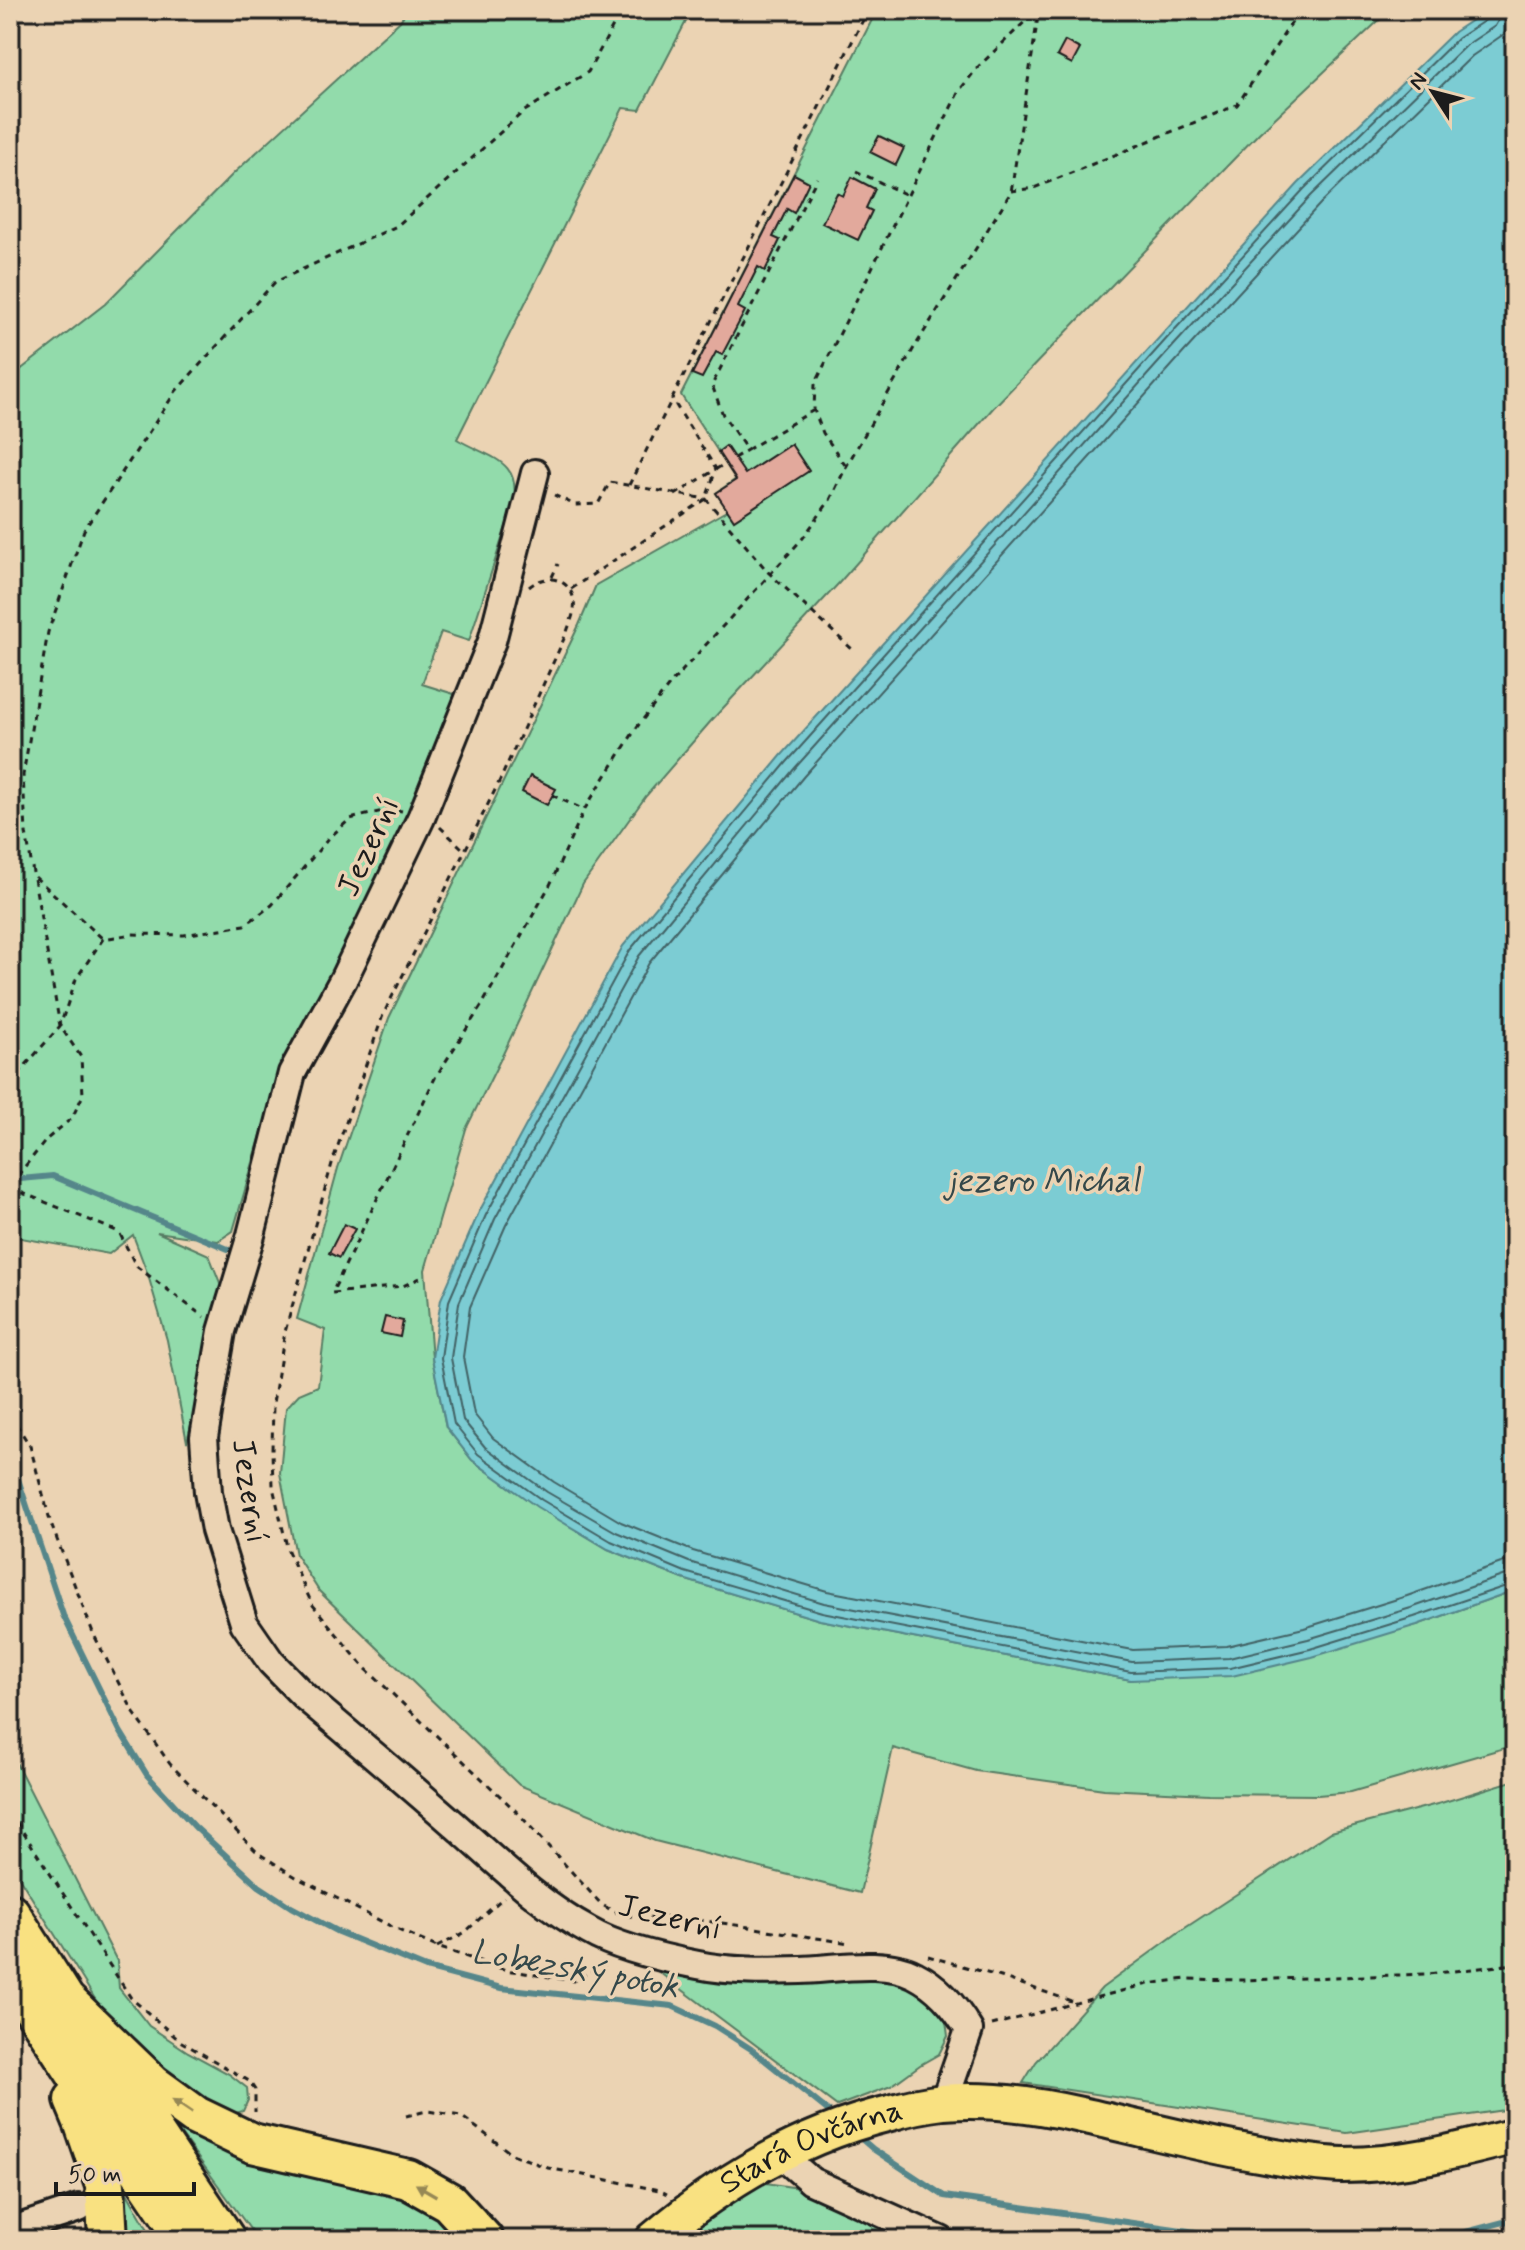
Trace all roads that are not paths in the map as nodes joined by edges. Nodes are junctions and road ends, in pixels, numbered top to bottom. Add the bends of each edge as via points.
1 (535, 473) dead end
2 (10, 1913) edge
3 (10, 1973) edge
4 (52, 2009) junction
5 (944, 2102) junction
6 (1515, 2136) edge
7 (779, 2153) junction
8 (79, 2208) dead end
9 (10, 2231) edge
10 (108, 2240) edge
11 (187, 2240) edge
12 (226, 2240) edge
13 (484, 2240) edge
14 (653, 2240) edge
15 (941, 2240) edge

1 - 5 street, Jezerní via 492,641 429,821 292,1073 222,1331 204,1437 215,1530 244,1623 271,1662 561,1915 592,1933 700,1966 870,1967 916,1975 956,2007 969,2030
2 - 4 highway
3 - 4 highway
4 - 10 highway via 105,2185
4 - 11 highway
4 - 12 highway
13 -> 4 highway via 449,2202 408,2179 252,2143 196,2116
5 - 6 main road, Stará Ovčárna via 1039,2106 1202,2145 1340,2165 1383,2164
5 - 7 main road, Stará Ovčárna via 876,2116
7 - 14 main road, Stará Ovčárna via 732,2179
7 - 15 street via 811,2181
8 - 9 street

